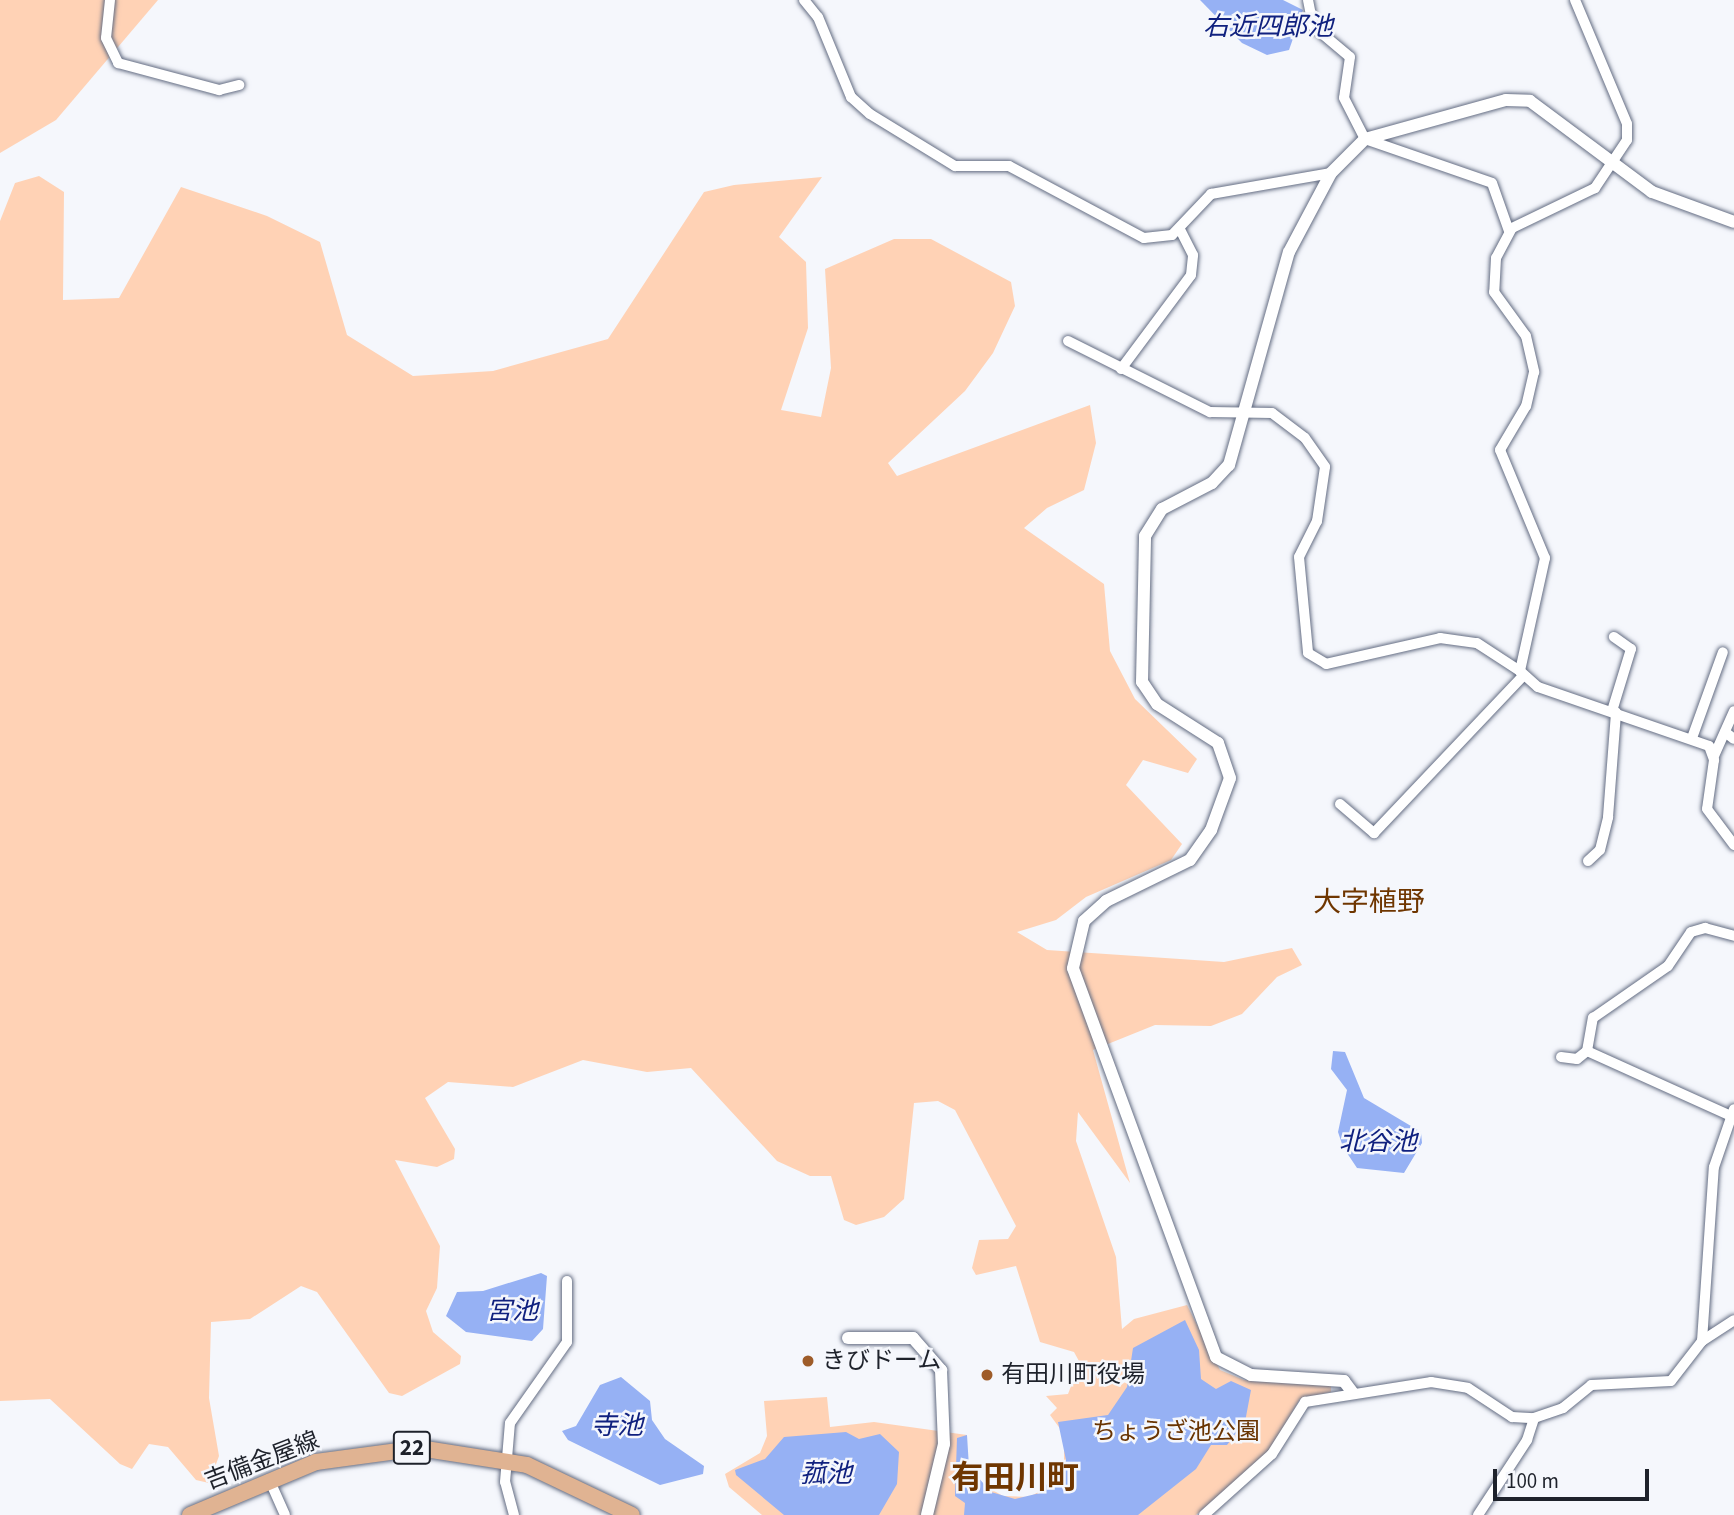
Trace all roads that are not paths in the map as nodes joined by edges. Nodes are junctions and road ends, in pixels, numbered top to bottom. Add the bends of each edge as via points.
1 (110, 0) edge
2 (804, 0) edge
3 (1308, 0) edge
4 (1575, 0) edge
5 (239, 85) dead end
6 (1365, 139) junction
7 (1612, 165) junction
8 (1331, 173) junction
9 (1734, 222) edge
10 (1180, 230) junction
11 (1509, 231) junction
12 (1068, 341) dead end
13 (1121, 369) junction
14 (1246, 414) junction
15 (1615, 637) dead end
16 (1723, 652) dead end
17 (1521, 674) junction
18 (1614, 711) junction
19 (1734, 711) edge
20 (1724, 732) junction
21 (1692, 738) junction
22 (1734, 739) edge
23 (1714, 755) junction
24 (1340, 804) dead end
25 (1734, 845) edge
26 (1588, 861) dead end
27 (1734, 936) edge
28 (1587, 1051) junction
29 (1561, 1057) dead end
30 (1733, 1113) edge
31 (567, 1281) dead end
32 (1734, 1320) edge
33 (848, 1338) dead end
34 (1702, 1341) junction
35 (1353, 1393) junction
36 (1534, 1418) junction
37 (508, 1460) junction
38 (269, 1478) junction
39 (190, 1515) edge
40 (285, 1515) edge
41 (514, 1515) edge
42 (632, 1515) edge
43 (927, 1515) edge
44 (1204, 1515) edge
45 (1478, 1515) edge

1 - 5 street via 106,38 118,63 219,90
2 - 10 street via 818,17 851,97 939,157 972,170 1009,166 1144,238
3 - 6 street via 1314,26 1350,57 1344,98
4 - 7 street via 1627,124 1625,146
6 - 7 street via 1453,112 1523,100 1547,108
6 - 8 street
6 - 11 street via 1492,183
7 - 9 street via 1669,201
7 - 11 street via 1585,195
8 - 10 street via 1212,194
8 - 14 street via 1289,252
10 - 13 street via 1194,255 1191,275
11 - 17 street via 1496,258 1494,292 1526,336 1534,372 1526,406 1502,440 1500,456 1545,558
12 - 13 street
13 - 14 street via 1210,412
14 - 17 street via 1280,416 1325,467 1317,521 1299,557 1308,653 1326,664 1440,638 1477,643
14 - 35 street via 1223,473 1158,513 1142,552 1142,682 1157,704 1218,743 1230,769 1228,789 1190,860 1106,901 1084,922 1073,968 1216,1357 1251,1375 1344,1381
15 - 18 street via 1631,649
16 - 21 street
17 - 18 street
17 - 24 street via 1374,833
18 - 21 street
18 - 26 street via 1607,823 1600,850
19 - 20 street
20 - 22 street
20 - 23 street
21 - 23 street via 1709,746
23 - 25 street via 1707,809
27 - 28 street via 1705,928 1691,932 1668,966 1593,1018
28 - 29 street via 1577,1059
28 - 30 street
30 - 34 street via 1716,1158 1708,1210
31 - 37 street via 567,1342 513,1414
32 - 34 street
33 - 43 street via 913,1338 941,1370 944,1444
34 - 36 street via 1671,1381 1591,1385 1563,1408
35 - 36 street via 1420,1382 1454,1384 1505,1414
35 - 44 street via 1300,1405 1272,1454
36 - 45 street via 1527,1440
37 - 38 main road, 吉備金屋線 / 22 via 444,1449 380,1450
37 - 41 street via 505,1482
37 - 42 main road, 吉備金屋線 / 22 via 564,1479
38 - 39 main road, 吉備金屋線 / 22
38 - 40 street

